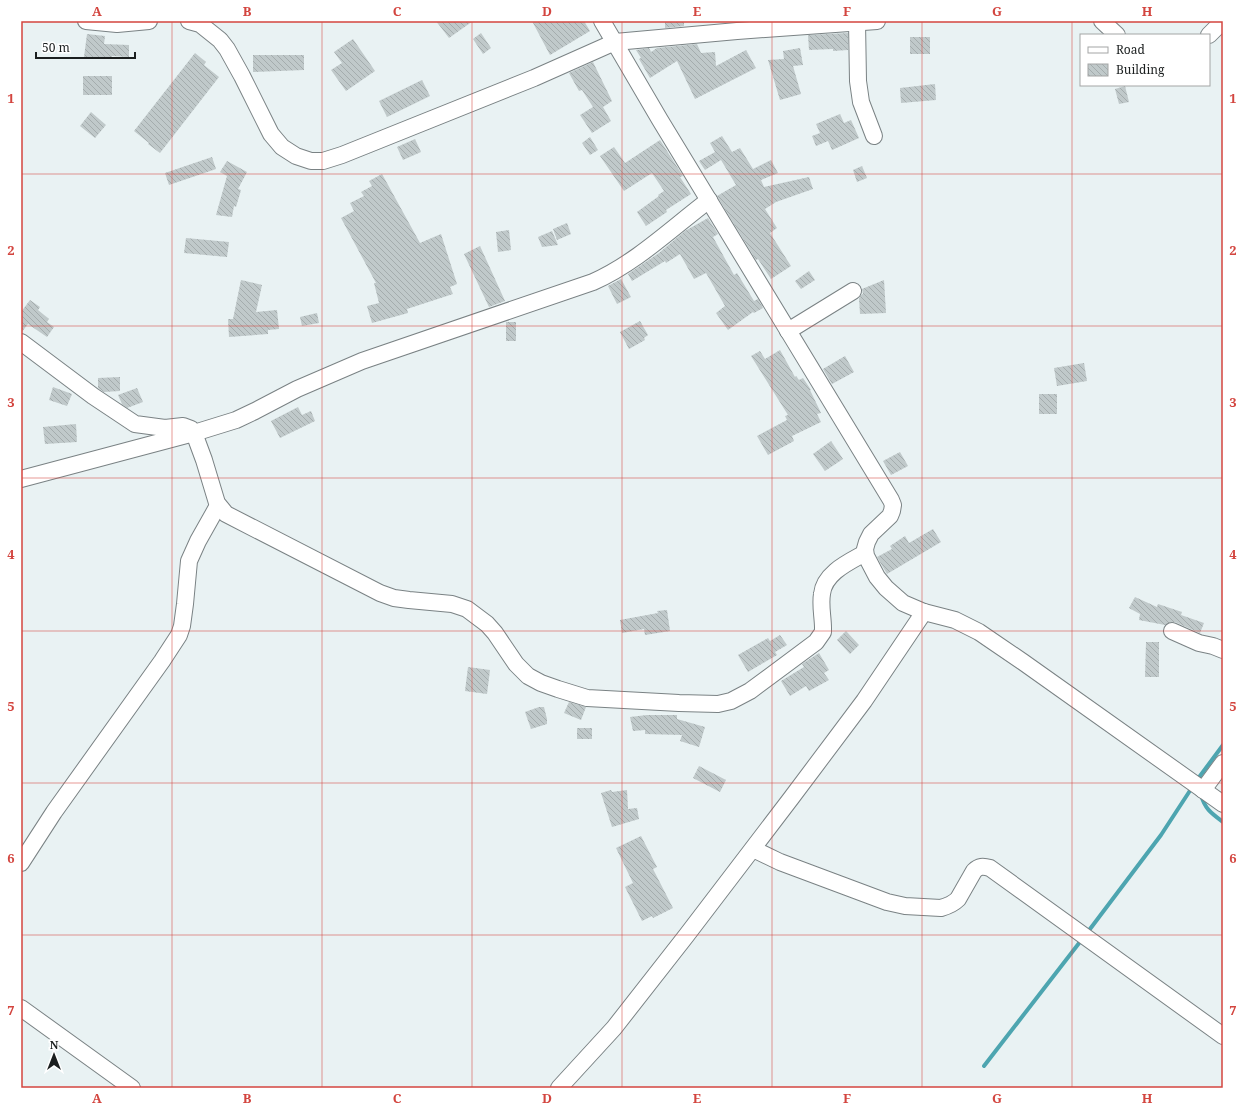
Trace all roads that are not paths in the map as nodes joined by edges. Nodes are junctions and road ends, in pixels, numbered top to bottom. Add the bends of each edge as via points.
1 (86, 21) edge
2 (149, 21) edge
3 (189, 21) edge
4 (602, 21) edge
5 (877, 21) edge
6 (1102, 21) edge
7 (1223, 21) edge
8 (857, 22) junction
9 (1116, 34) edge
10 (1210, 34) edge
11 (615, 42) junction
12 (874, 136) dead end
13 (709, 200) junction
14 (853, 291) dead end
15 (788, 331) junction
16 (21, 342) edge
17 (194, 433) junction
18 (21, 479) edge
19 (219, 507) junction
20 (865, 553) junction
21 (924, 612) junction
22 (1172, 631) dead end
23 (1223, 650) edge
24 (1223, 763) edge
25 (1203, 790) junction
26 (1223, 804) edge
27 (753, 849) junction
28 (21, 863) edge
29 (21, 1008) edge
30 (1223, 1036) edge
31 (132, 1088) edge
32 (560, 1088) edge

1 - 2 street via 117,24
3 - 11 street via 200,24 223,44 272,134 282,147 310,161 324,161 342,155 534,78
4 - 11 street
5 - 8 street
6 - 9 street
7 - 10 street
8 - 11 street
8 - 12 street via 861,102
11 - 13 street
13 - 15 street
13 - 17 street via 659,240 607,276 362,361 297,389 236,420
14 - 15 street
15 - 20 street via 893,505 889,518 869,538
16 - 17 street via 135,424 165,428 183,426
17 - 18 street
17 - 19 street
19 - 20 street via 226,514 380,593 394,598 452,604 467,609 487,624 528,676 541,683 593,699 718,704 743,695 816,642 823,632 821,598 824,585 838,570
19 - 28 street via 189,561 179,635
20 - 21 street via 877,577 886,588 903,603
21 - 25 street via 955,620 979,632
21 - 27 street via 864,701
22 - 23 street
24 - 25 street
25 - 26 street
27 - 30 street via 780,862 887,902 905,906 947,906 958,899 974,871 985,866
27 - 32 street via 614,1028
29 - 31 street

